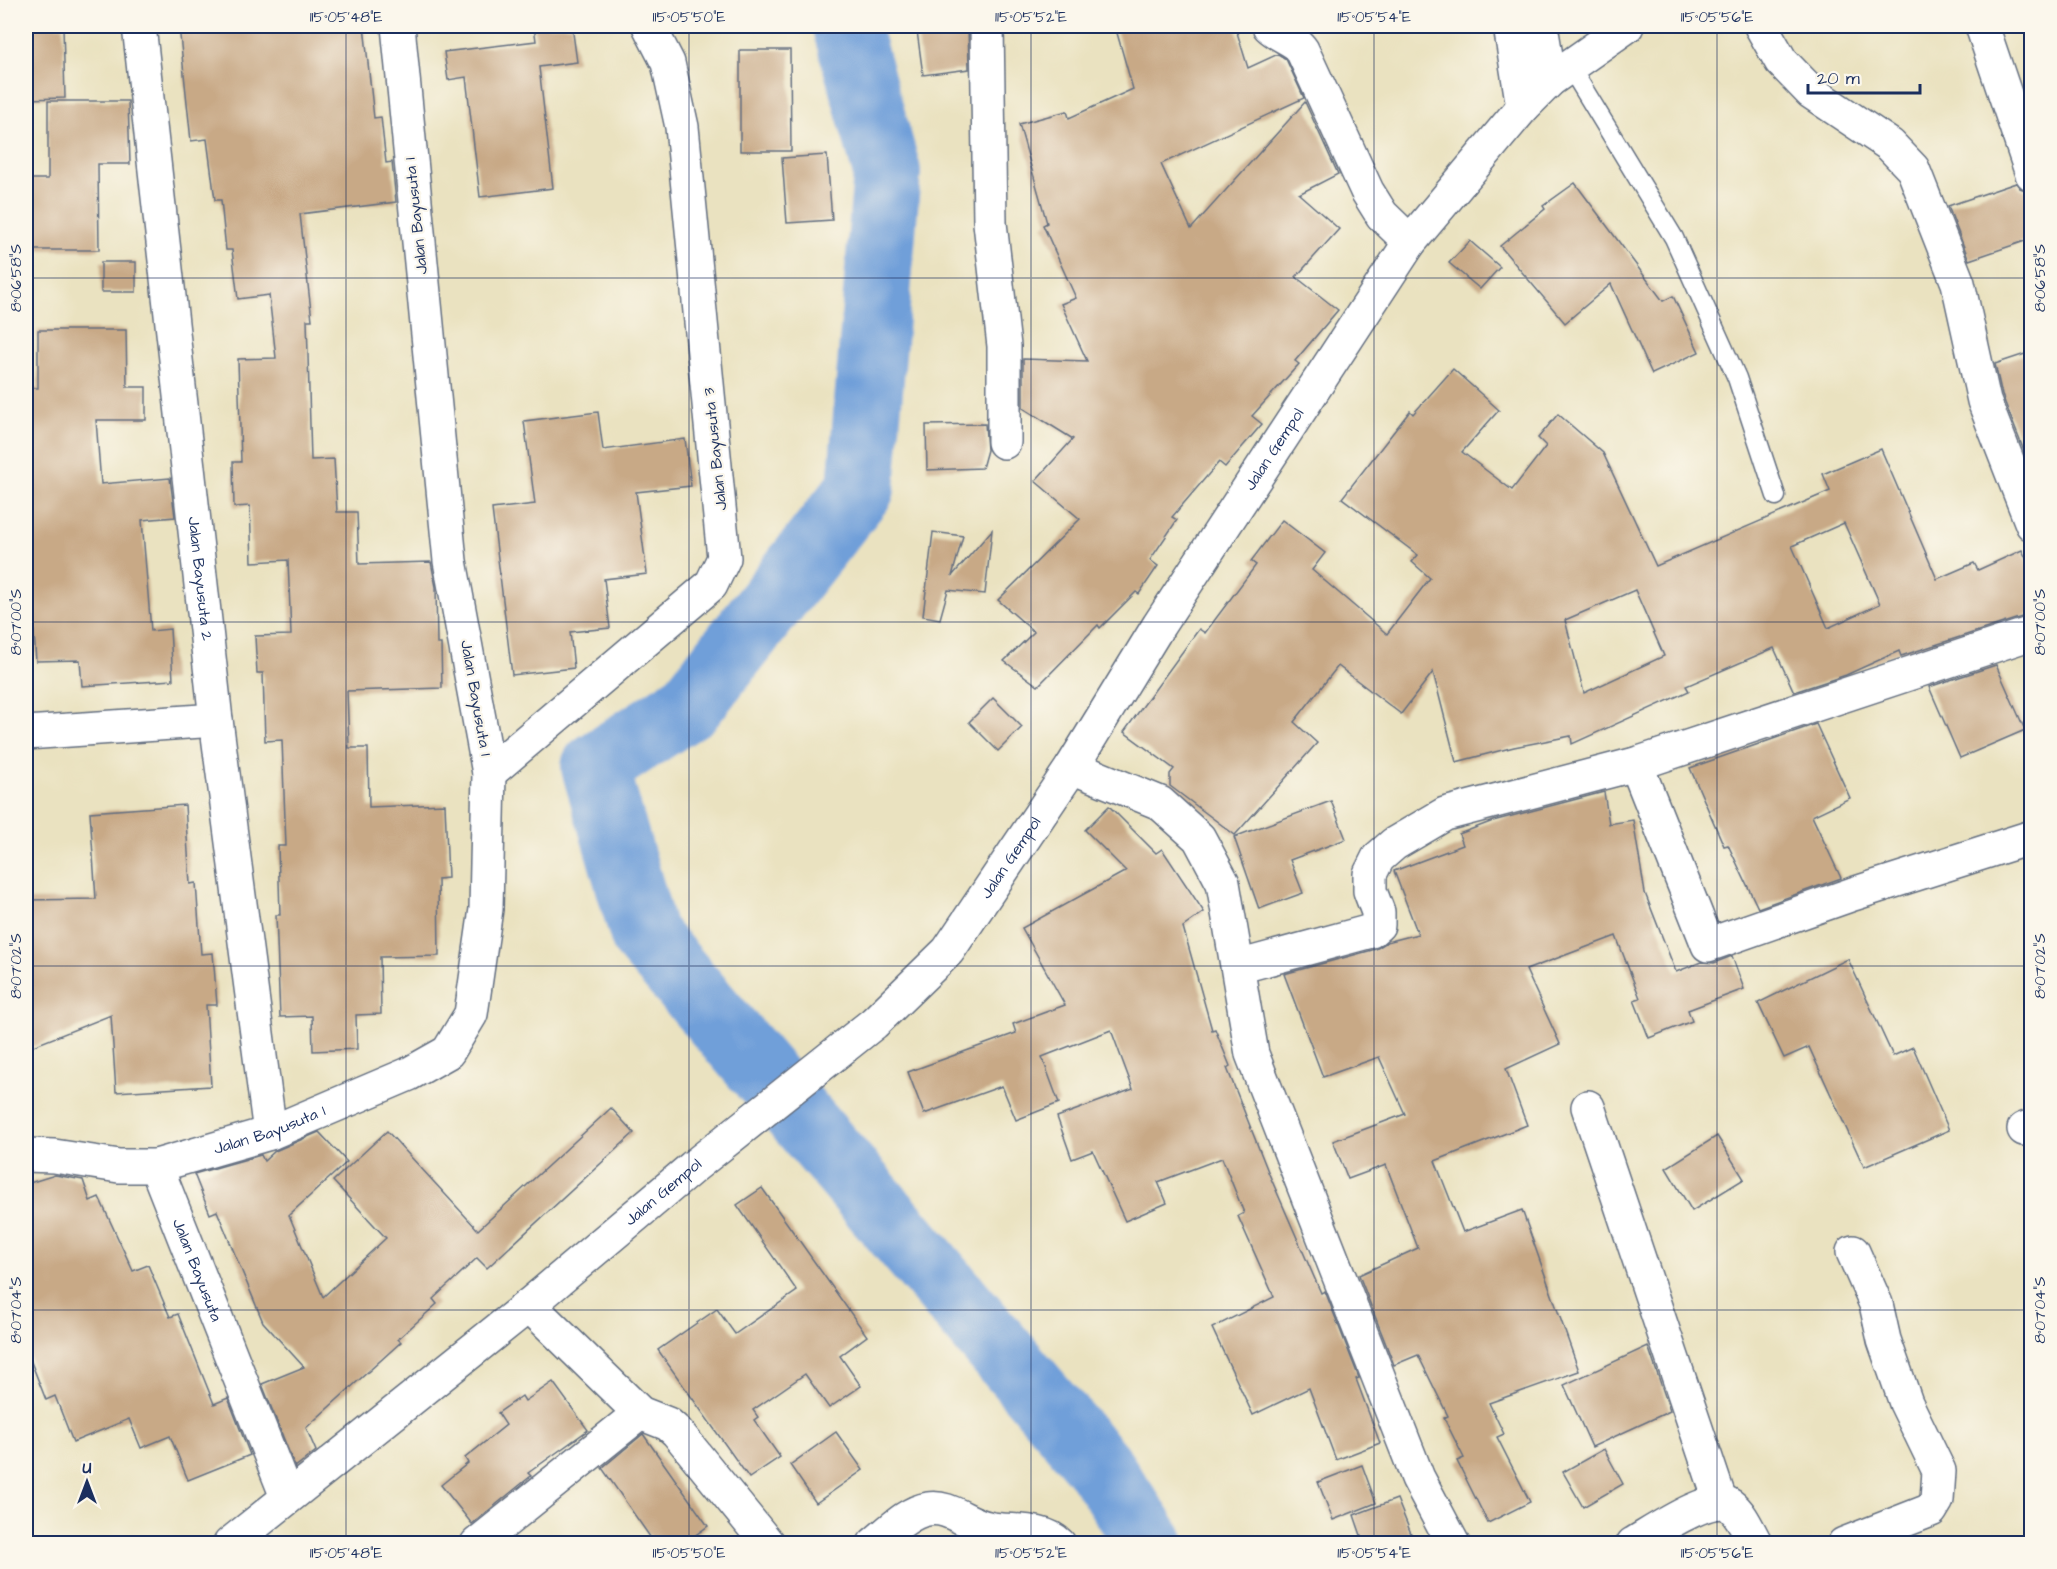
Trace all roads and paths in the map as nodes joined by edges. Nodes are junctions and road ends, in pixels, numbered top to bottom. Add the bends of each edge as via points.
1 (139, 26) edge
2 (398, 26) edge
3 (649, 26) edge
4 (987, 26) edge
5 (1269, 26) edge
6 (1510, 26) edge
7 (1541, 26) edge
8 (1627, 26) edge
9 (1761, 26) edge
10 (1982, 26) edge
11 (1560, 73) junction
12 (1523, 107) junction
13 (2031, 174) edge
14 (1410, 242) junction
15 (1004, 442) dead end
16 (1776, 496) dead end
17 (2031, 524) edge
18 (2031, 633) edge
19 (216, 720) junction
20 (26, 733) edge
21 (1636, 764) junction
22 (1072, 767) junction
23 (489, 773) junction
24 (2031, 837) edge
25 (1238, 968) junction
26 (1588, 1107) dead end
27 (270, 1133) junction
28 (26, 1155) edge
29 (156, 1166) junction
30 (1853, 1252) dead end
31 (529, 1305) junction
32 (640, 1413) junction
33 (287, 1497) junction
34 (1720, 1500) junction
35 (230, 1544) edge
36 (477, 1544) edge
37 (768, 1544) edge
38 (874, 1544) edge
39 (1059, 1544) edge
40 (1453, 1544) edge
41 (1633, 1544) edge
42 (1756, 1544) edge
43 (1844, 1544) edge

1 - 19 street, Jalan Bayusuta 2
2 - 23 street, Jalan Bayusuta 1 via 450,561
3 - 23 street, Jalan Bayusuta 3 via 668,63 682,127 724,558 711,585
4 - 15 street via 990,223 1004,346
5 - 14 street via 1302,50 1367,191 1382,214
6 - 12 street
7 - 11 street
8 - 11 street, Jalan Gempol
9 - 17 street via 1781,61 1811,92 1890,145 1913,169 1958,283 1984,401
10 - 13 street
11 - 12 street, Jalan Gempol
11 - 16 lane via 1674,238 1737,378
12 - 14 street, Jalan Gempol
14 - 22 street, Jalan Gempol via 1159,625
18 - 21 street
19 - 20 street
19 - 27 street, Jalan Bayusuta 2
21 - 24 street via 1708,945
21 - 25 street via 1445,814 1378,858 1370,874 1370,891 1378,912 1378,925 1371,931
22 - 25 street via 1160,803 1199,838 1223,883
22 - 31 street, Jalan Gempol via 948,951 874,1023 693,1167
23 - 27 street, Jalan Bayusuta 1 via 486,909 471,1014 448,1052 409,1074
25 - 40 street via 1252,1054 1268,1098 1418,1478
26 - 34 street
27 - 29 street, Jalan Bayusuta 1
28 - 29 street via 119,1166
29 - 33 street, Jalan Bayusuta
30 - 43 street via 1876,1304 1906,1403 1939,1471 1939,1488 1931,1510
31 - 32 street
31 - 33 street, Jalan Gempol
32 - 36 street
32 - 37 street via 668,1424 677,1432
33 - 35 street, Jalan Gempol
34 - 41 street via 1704,1504
34 - 42 street via 1742,1518
38 - 39 street via 912,1514 928,1509 948,1510 988,1528 1043,1534

